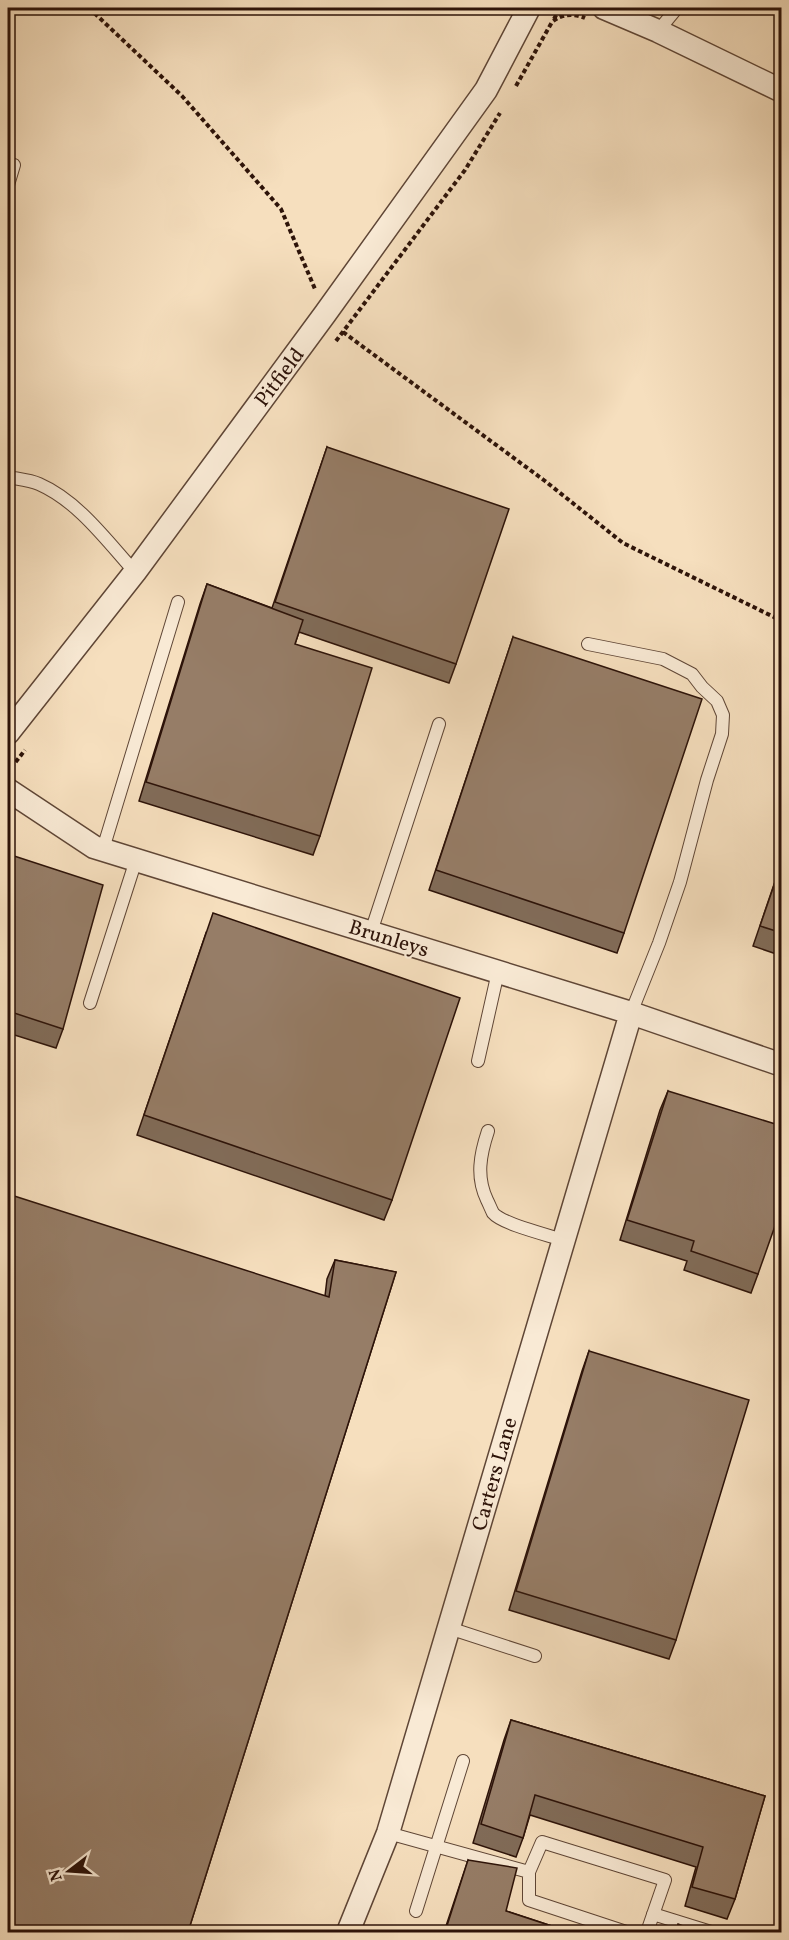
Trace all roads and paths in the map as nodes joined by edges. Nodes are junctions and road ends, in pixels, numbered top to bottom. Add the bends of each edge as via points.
1 (89, 8) edge
2 (529, 8) edge
3 (560, 8) edge
4 (677, 8) edge
5 (596, 14) edge
6 (552, 22) junction
7 (658, 31) junction
8 (514, 89) dead end
9 (782, 91) edge
10 (502, 109) dead end
11 (14, 165) dead end
12 (8, 185) edge
13 (325, 314) junction
14 (343, 332) junction
15 (330, 350) dead end
16 (8, 477) edge
17 (135, 572) junction
18 (178, 602) dead end
19 (782, 621) edge
20 (588, 644) dead end
21 (439, 724) dead end
22 (8, 733) edge
23 (29, 745) dead end
24 (8, 773) edge
25 (8, 789) edge
26 (103, 849) junction
27 (136, 860) junction
28 (370, 932) junction
29 (498, 972) junction
30 (90, 1003) dead end
31 (631, 1013) junction
32 (478, 1061) dead end
33 (782, 1065) edge
34 (488, 1131) dead end
35 (563, 1240) junction
36 (449, 1628) junction
37 (535, 1656) dead end
38 (463, 1761) dead end
39 (388, 1833) junction
40 (437, 1846) junction
41 (530, 1872) junction
42 (416, 1911) dead end
43 (653, 1914) junction
44 (348, 1932) edge
45 (626, 1932) edge
46 (647, 1932) edge
47 (711, 1932) edge

1 - 13 path via 183,96 281,209
2 - 13 street, Pitfield via 486,90
3 - 6 path
4 - 7 lane
5 - 6 path via 561,16
5 - 7 street
6 - 8 path
7 - 9 street
10 - 14 path via 465,170
11 - 12 lane
13 - 14 path
13 - 17 street, Pitfield
14 - 15 path
14 - 19 path via 623,543
16 - 17 lane via 39,484 66,501
17 - 22 street, Pitfield
18 - 26 lane
20 - 31 lane via 663,659 692,674 717,701 723,715 722,734 680,882
21 - 28 lane
23 - 24 path
25 - 26 street, Brunleys via 94,847
26 - 27 street, Brunleys
27 - 28 street, Brunleys
27 - 30 lane
28 - 29 street, Brunleys
29 - 31 street, Brunleys
29 - 32 lane
31 - 33 street, Brunleys
31 - 35 street, Carters Lane
34 - 35 lane via 479,1170 481,1187 494,1214
35 - 36 street, Carters Lane
36 - 37 lane
36 - 39 street, Carters Lane
38 - 40 lane
39 - 40 lane
39 - 44 street, Carters Lane
40 - 41 lane
40 - 42 lane
41 - 43 lane via 542,1842 665,1880
41 - 45 lane via 529,1900
43 - 46 lane
43 - 47 lane

